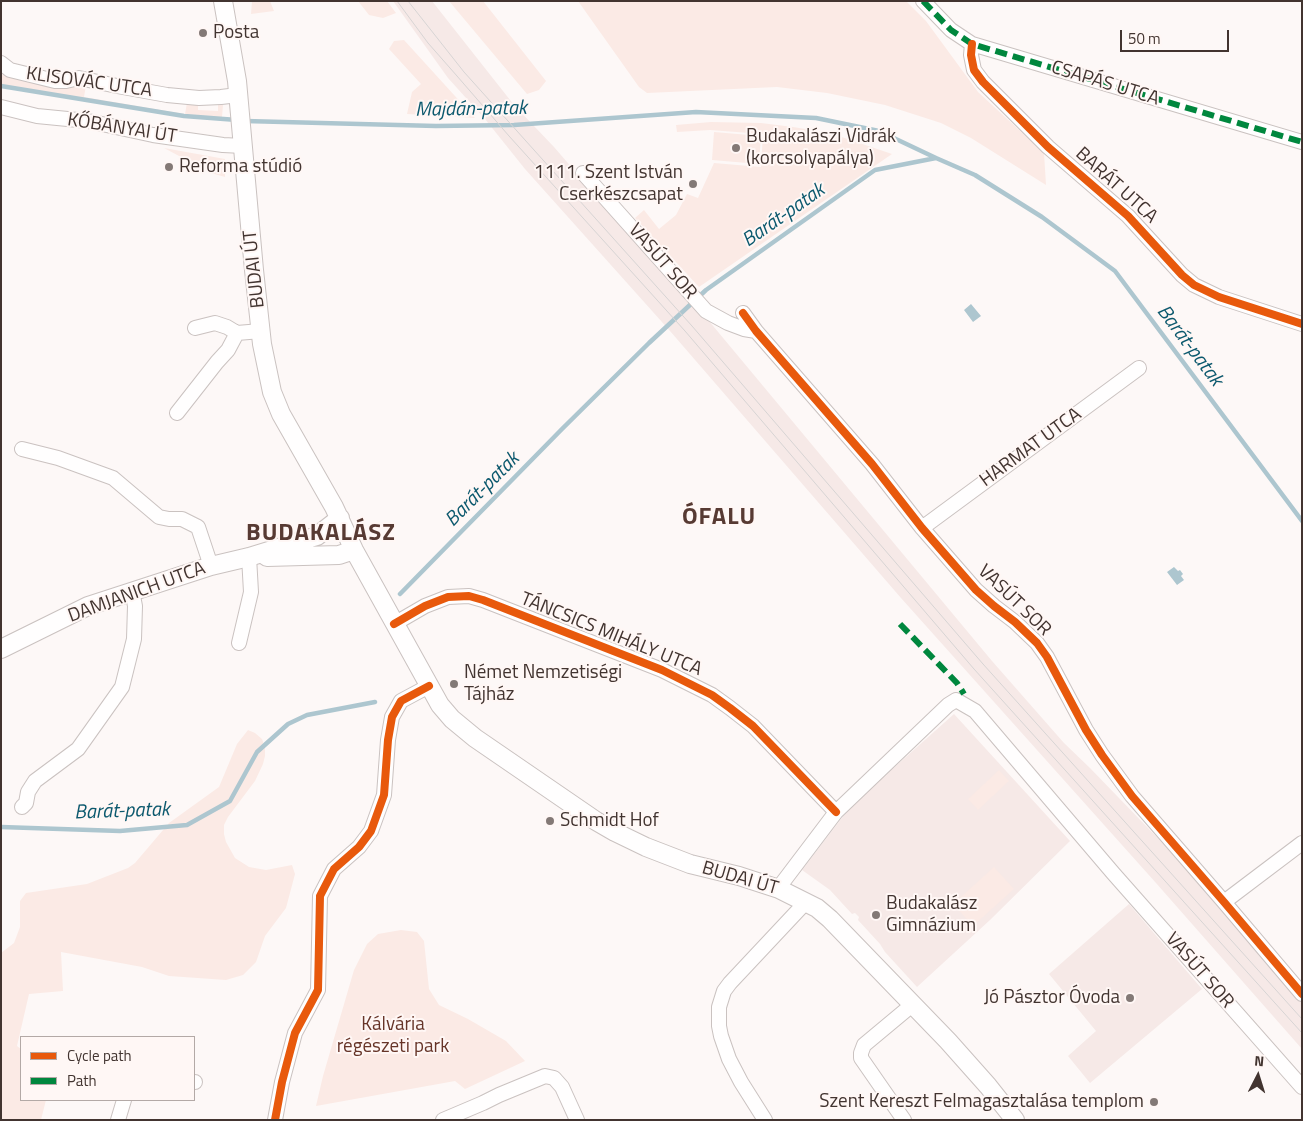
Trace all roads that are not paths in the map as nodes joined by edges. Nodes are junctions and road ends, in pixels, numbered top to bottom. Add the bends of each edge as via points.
1 (923, 1) edge
2 (224, 2) edge
3 (972, 44) junction
4 (1, 63) edge
5 (239, 101) junction
6 (1, 107) edge
7 (242, 140) junction
8 (1302, 142) edge
9 (583, 173) dead end
10 (743, 312) dead end
11 (1302, 324) edge
12 (195, 328) dead end
13 (261, 331) junction
14 (756, 331) junction
15 (236, 333) junction
16 (1139, 368) dead end
17 (177, 413) dead end
18 (22, 449) dead end
19 (340, 518) junction
20 (922, 528) junction
21 (354, 550) junction
22 (249, 557) junction
23 (211, 566) junction
24 (132, 591) junction
25 (394, 624) junction
26 (238, 643) dead end
27 (1, 649) edge
28 (429, 686) junction
29 (22, 808) dead end
30 (836, 812) junction
31 (1302, 843) edge
32 (779, 889) junction
33 (806, 902) junction
34 (1224, 902) junction
35 (1300, 990) edge
36 (912, 1005) junction
37 (1302, 1087) edge
38 (124, 1101) edge
39 (118, 1120) edge
40 (274, 1120) edge
41 (443, 1120) edge
42 (577, 1120) edge
43 (765, 1120) edge
44 (904, 1120) edge
45 (1016, 1120) edge

1 - 3 street, CSAPÁS UTCA via 951,30
2 - 5 main road, BUDAI ÚT
3 - 8 street, CSAPÁS UTCA
3 - 11 street, BARÁT UTCA via 974,70 983,82 1048,147 1128,216 1182,275 1219,297
4 - 5 street, KLISOVÁC UTCA via 10,70 55,81 79,78 168,95
5 - 7 main road, BUDAI ÚT
6 - 7 street, KŐBÁNYAI ÚT via 37,116 88,121 223,145
7 - 13 main road, BUDAI ÚT
9 - 14 street, VASÚT SOR via 706,311 728,323
10 - 14 street, VASÚT SOR
12 - 15 street via 215,323
13 - 15 street
13 - 19 main road, BUDAI ÚT via 272,392
14 - 20 street, VASÚT SOR via 872,464
15 - 17 street via 228,350
16 - 20 street, HARMAT UTCA
18 - 23 street via 113,478 160,517 182,519 198,527
19 - 21 main road, BUDAI ÚT
19 - 22 main road via 317,536
20 - 34 street, VASÚT SOR via 976,590 1037,643 1102,755 1132,796
21 - 22 main road via 339,555
21 - 25 main road, BUDAI ÚT
22 - 23 main road, DAMJANICH UTCA
22 - 26 street via 251,592
23 - 24 main road, DAMJANICH UTCA
24 - 27 main road, DAMJANICH UTCA via 88,606
24 - 29 street via 134,639 122,687 78,748 34,781
25 - 28 main road, BUDAI ÚT
25 - 30 street, TÁNCSICS MIHÁLY UTCA via 448,597 469,596 662,670 712,694 753,726
28 - 32 main road, BUDAI ÚT via 459,726 596,821 668,856
28 - 40 street via 401,701 392,717 384,795 371,831 359,847 334,869 320,896 318,990 295,1034
30 - 32 street
30 - 37 street, VASÚT SOR via 956,700 975,712
31 - 34 street
32 - 33 main road, BUDAI ÚT
33 - 36 main road, BUDAI ÚT via 830,919
33 - 43 street via 730,983 720,1007 720,1036 729,1059
34 - 35 street, VASÚT SOR
36 - 44 street via 864,1046 861,1053 861,1058
36 - 45 main road, BUDAI ÚT via 954,1047
38 - 39 street
41 - 42 street via 545,1076 554,1078 562,1087

